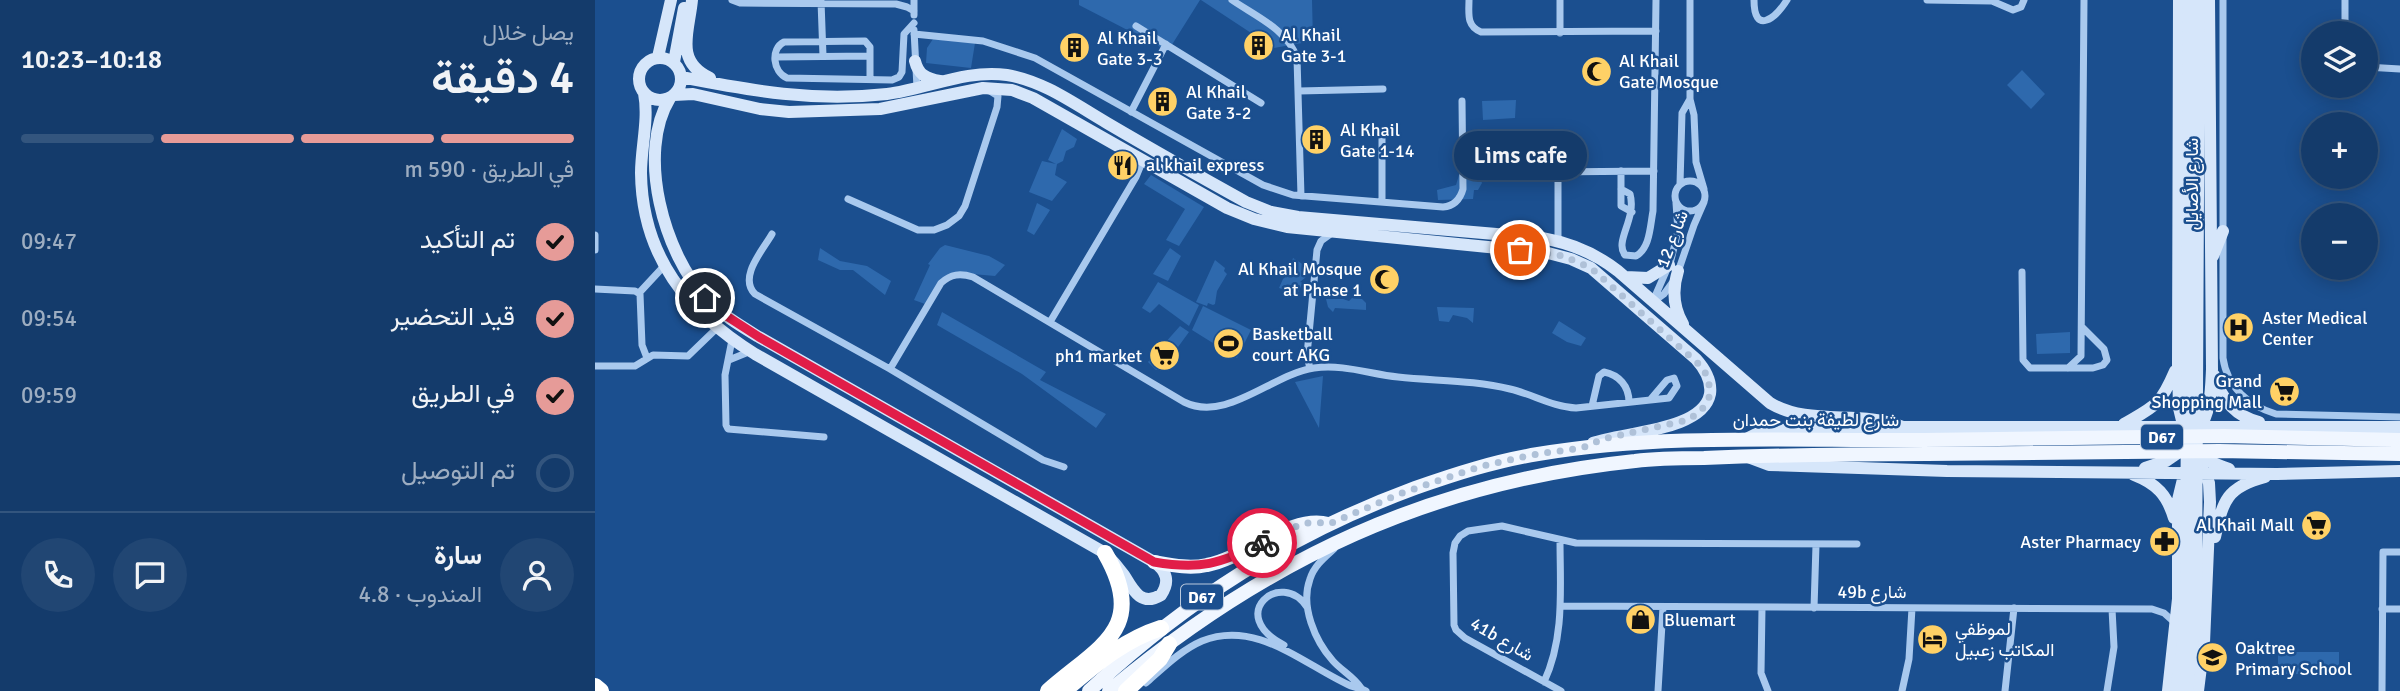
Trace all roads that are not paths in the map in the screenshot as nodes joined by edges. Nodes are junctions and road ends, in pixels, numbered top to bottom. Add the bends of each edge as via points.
1 (671, 0) edge
2 (686, 0) edge
3 (692, 0) edge
4 (732, 0) edge
5 (913, 0) edge
6 (1231, 0) edge
7 (1469, 0) edge
8 (1560, 0) edge
9 (1656, 0) edge
10 (1690, 0) edge
11 (1754, 0) edge
12 (1787, 0) edge
13 (1927, 0) edge
14 (2024, 0) edge
15 (2084, 0) edge
16 (2179, 0) edge
17 (2189, 0) edge
18 (2199, 0) edge
19 (2209, 0) edge
20 (2223, 0) edge
21 (2345, 0) edge
22 (821, 2) edge
23 (913, 12) junction
24 (2344, 21) edge
25 (913, 23) junction
26 (1136, 26) dead end
27 (1656, 31) junction
28 (1560, 33) junction
29 (913, 34) junction
30 (822, 42) junction
31 (1166, 44) junction
32 (870, 56) junction
33 (658, 57) junction
34 (776, 57) junction
35 (823, 57) junction
36 (915, 61) junction
37 (674, 62) junction
38 (2378, 68) edge
39 (2400, 69) edge
40 (681, 77) junction
41 (870, 78) junction
42 (943, 81) junction
43 (726, 86) junction
44 (983, 88) junction
45 (917, 89) junction
46 (1383, 89) dead end
47 (1299, 91) junction
48 (897, 92) junction
49 (1019, 92) junction
50 (644, 93) junction
51 (672, 96) junction
52 (1690, 99) junction
53 (1462, 101) dead end
54 (1261, 103) dead end
55 (905, 105) junction
56 (997, 107) junction
57 (1131, 111) junction
58 (1382, 132) dead end
59 (1148, 163) junction
60 (1183, 167) junction
61 (1621, 171) junction
62 (1654, 171) junction
63 (1463, 173) junction
64 (1558, 173) junction
65 (1136, 177) junction
66 (1680, 184) junction
67 (1704, 189) junction
68 (1301, 196) junction
69 (848, 199) dead end
70 (1382, 202) junction
71 (1704, 202) junction
72 (1676, 203) junction
73 (1557, 219) junction
74 (1302, 228) junction
75 (1337, 230) junction
76 (2223, 231) junction
77 (772, 234) dead end
78 (595, 235) edge
79 (1542, 238) junction
80 (1558, 241) junction
81 (595, 250) edge
82 (1317, 250) junction
83 (1526, 251) junction
84 (2210, 263) junction
85 (665, 265) junction
86 (1591, 268) junction
87 (1673, 268) junction
88 (2022, 272) dead end
89 (1626, 277) junction
90 (595, 289) edge
91 (639, 293) junction
92 (1653, 302) junction
93 (1051, 322) junction
94 (2082, 327) junction
95 (716, 328) junction
96 (1689, 332) junction
97 (732, 340) junction
98 (751, 351) junction
99 (2081, 356) junction
100 (647, 358) junction
101 (729, 360) junction
102 (2178, 365) junction
103 (595, 366) edge
104 (2068, 368) junction
105 (2093, 368) junction
106 (890, 369) junction
107 (1310, 369) junction
108 (2212, 369) junction
109 (1710, 384) junction
110 (1650, 400) dead end
111 (1629, 402) junction
112 (1592, 406) junction
113 (2370, 417) junction
114 (2400, 417) edge
115 (2182, 425) junction
116 (2273, 425) junction
117 (2122, 426) junction
118 (2201, 426) junction
119 (1903, 427) junction
120 (2382, 427) junction
121 (2400, 427) edge
122 (824, 437) dead end
123 (1747, 439) junction
124 (2400, 440) edge
125 (1925, 447) junction
126 (1582, 448) junction
127 (2191, 450) junction
128 (2400, 454) edge
129 (1744, 456) junction
130 (1064, 467) dead end
131 (2400, 471) edge
132 (2128, 472) junction
133 (2185, 472) junction
134 (2205, 472) junction
135 (2245, 472) junction
136 (2277, 474) junction
137 (1329, 524) junction
138 (2176, 524) junction
139 (1351, 534) junction
140 (1560, 540) junction
141 (1857, 544) dead end
142 (1816, 545) junction
143 (2400, 552) edge
144 (1105, 553) junction
145 (2208, 554) junction
146 (1154, 562) junction
147 (1560, 606) junction
148 (1663, 607) junction
149 (1762, 608) junction
150 (1814, 608) junction
151 (1912, 608) junction
152 (2014, 608) junction
153 (2112, 609) junction
154 (2382, 609) junction
155 (2400, 609) edge
156 (1309, 610) junction
157 (2176, 627) junction
158 (1161, 628) junction
159 (1169, 644) junction
160 (1293, 653) junction
161 (1544, 682) junction
162 (595, 685) edge
163 (1364, 690) edge
164 (601, 691) edge
165 (1048, 691) edge
166 (1065, 691) edge
167 (1089, 691) edge
168 (1109, 691) edge
169 (1126, 691) edge
170 (1137, 691) edge
171 (1561, 691) edge
172 (1658, 691) edge
173 (1767, 691) edge
174 (1902, 691) edge
175 (2005, 691) edge
176 (2108, 691) edge
177 (2168, 691) edge
178 (2176, 691) edge
179 (2187, 691) edge
180 (2198, 691) edge
181 (2382, 691) edge

1 - 33 street
2 - 37 street
3 - 43 street via 687,58 699,73
4 - 22 street via 740,4
5 - 23 street
6 - 47 street via 1288,40 1299,64
7 - 28 street via 1469,20 1477,31
8 - 28 street
9 - 27 street
10 - 52 street, شارع 12
11 - 12 street via 1754,15 1765,21
13 - 14 street via 1991,1 2013,10
15 - 94 street
16 - 102 street, شارع الأصايل
17 - 178 street, bridge via 2186,587
18 - 179 street, bridge via 2196,598
19 - 84 street, شارع الأصايل
20 - 76 street
21 - 24 street
22 - 23 street via 896,4
22 - 30 street
23 - 25 street
25 - 29 street
25 - 41 street via 904,34 899,77
26 - 31 street
27 - 28 street
27 - 62 street
29 - 36 street
29 - 57 street via 971,39 1018,51
30 - 32 street via 865,41
30 - 34 street via 781,43
30 - 35 street
31 - 54 street
31 - 57 street
32 - 35 street
32 - 41 street
33 - 37 street
33 - 50 street via 641,68 638,81
34 - 35 street
34 - 41 street via 778,72 787,78
36 - 42 street via 924,77
36 - 45 street
36 - 48 street via 909,80
37 - 40 street
38 - 39 street
40 - 43 street
40 - 51 street
42 - 45 street
42 - 60 street via 985,74 1026,80
43 - 48 street via 804,97
44 - 49 street
44 - 55 street
44 - 56 street via 996,94
45 - 48 street
45 - 55 street
46 - 47 street
47 - 68 street
49 - 56 street
49 - 59 street
50 - 51 street via 653,99
50 - 85 street via 643,204
51 - 55 street via 693,94 777,111 867,111
51 - 146 street via 661,114 656,154 661,210 685,270 715,307 759,337
52 - 66 street, شارع 12 via 1682,113
52 - 67 street, شارع 12 via 1697,171
53 - 63 street
56 - 69 street via 965,206 947,225 918,229
57 - 68 street via 1263,186
58 - 70 street
59 - 60 street via 1156,157
59 - 65 street
59 - 65 street
59 - 74 street via 1243,215
60 - 79 street via 1280,215
61 - 62 street
61 - 62 street via 1621,189 1631,197 1632,212 1620,244 1623,253 1633,257 1643,251 1649,234
61 - 64 street
63 - 64 street
63 - 70 street via 1461,196 1448,206
64 - 73 street
65 - 93 street
66 - 67 street via 1691,180
66 - 72 street
67 - 71 street
68 - 70 street
71 - 72 street via 1694,211
71 - 87 street, شارع 12
72 - 87 street, شارع 12
73 - 79 street via 1552,231
73 - 80 street
74 - 75 street
74 - 82 street
75 - 82 street
75 - 83 street
76 - 84 street
76 - 113 street via 2223,358 2238,390 2276,414
77 - 106 street via 748,276 752,291
78 - 81 street
79 - 80 street
80 - 83 street via 1550,249
80 - 89 street via 1594,255
82 - 107 street via 1307,355
83 - 86 street via 1563,256
84 - 108 street, شارع الأصايل
85 - 91 street
85 - 95 street via 685,297
86 - 92 street via 1607,272 1642,302
86 - 109 street via 1696,359
87 - 89 street via 1648,278
87 - 92 street, شارع 12 via 1664,294
87 - 96 street via 1676,309
88 - 104 street via 2024,363 2030,368
89 - 92 street
90 - 91 street
91 - 100 street
92 - 96 street
92 - 109 street via 1661,319 1706,361
93 - 106 street via 973,276 952,275 941,283
93 - 107 street via 1196,407 1224,405
94 - 99 street
94 - 105 street via 2107,354 2103,365
95 - 97 street
95 - 100 street via 690,355
96 - 119 street via 1780,409 1804,416 1881,420
97 - 98 street
97 - 101 street
98 - 101 street
98 - 144 street
99 - 104 street
99 - 105 street
100 - 103 street via 635,366
101 - 122 street via 725,375 728,429
102 - 115 street, شارع الأصايل
102 - 117 street via 2158,404
104 - 105 street
106 - 130 street via 1044,460
107 - 112 street via 1356,369 1490,385 1565,407
108 - 116 street via 2229,406 2247,418
108 - 118 street, شارع الأصايل via 2210,400
109 - 126 street via 1707,402 1688,420
110 - 111 street
111 - 112 street
111 - 112 street via 1622,381 1604,372
113 - 114 street
113 - 120 street
115 - 117 street
115 - 118 street
115 - 127 street, شارع الأصايل
116 - 118 street
116 - 120 street
116 - 127 street via 2224,433
117 - 119 street
117 - 127 street
118 - 127 street, شارع الأصايل
119 - 123 street via 1778,430
120 - 121 street
123 - 125 main road, شارع لطيفة بنت حمدان / D67
123 - 126 main road, شارع لطيفة بنت حمدان / D67
124 - 125 main road, شارع لطيفة بنت حمدان / D67, bridge via 2224,436
125 - 128 main road, شارع لطيفة بنت حمدان / D67, bridge
125 - 129 main road, شارع لطيفة بنت حمدان / D67
126 - 137 main road, شارع لطيفة بنت حمدان / D67 via 1482,466
127 - 132 street
127 - 133 street, شارع الأصايل
127 - 134 street, شارع الأصايل
127 - 135 street
129 - 132 street via 1769,465
129 - 139 main road, شارع لطيفة بنت حمدان / D67 via 1637,460 1542,474 1467,492
131 - 136 street
132 - 133 street
132 - 138 street via 2160,489
133 - 134 street
133 - 138 street, شارع الأصايل
134 - 135 street
134 - 145 street via 2210,492
135 - 136 street
136 - 145 street via 2246,482 2231,492
137 - 146 main road via 1301,524 1207,565
137 - 158 main road, شارع لطيفة بنت حمدان / D67 via 1247,568
138 - 157 street
139 - 156 street via 1314,570 1307,590
139 - 159 main road, شارع لطيفة بنت حمدان / D67 via 1278,571
140 - 142 street
140 - 147 street
140 - 161 street, 41b شارع via 1511,526 1494,526 1460,536 1453,552 1456,630
141 - 142 street
142 - 150 street
143 - 154 street via 2383,552
144 - 146 street via 1134,593 1146,600 1161,595 1167,581
144 - 165 highway via 1122,589 1117,628
145 - 180 street
147 - 148 street, 49b شارع
147 - 161 street via 1556,652
148 - 149 street, 49b شارع
148 - 172 street
149 - 150 street, 49b شارع
149 - 173 street via 1761,673
150 - 151 street, 49b شارع
151 - 152 street, 49b شارع
151 - 174 street
152 - 153 street, 49b شارع
152 - 175 street
153 - 157 street, 49b شارع via 2158,610
153 - 176 street via 2114,647
154 - 155 street
154 - 181 street
156 - 160 street via 1300,598 1285,592 1265,598 1258,610 1259,625 1266,634
156 - 163 street via 1324,649
157 - 177 street
158 - 166 highway via 1117,648
158 - 167 main road, شارع لطيفة بنت حمدان / D67
159 - 168 main road, شارع لطيفة بنت حمدان / D67
159 - 169 highway
160 - 163 street
160 - 170 street via 1244,636 1212,638 1179,655
161 - 171 street, 41b شارع
162 - 164 highway

